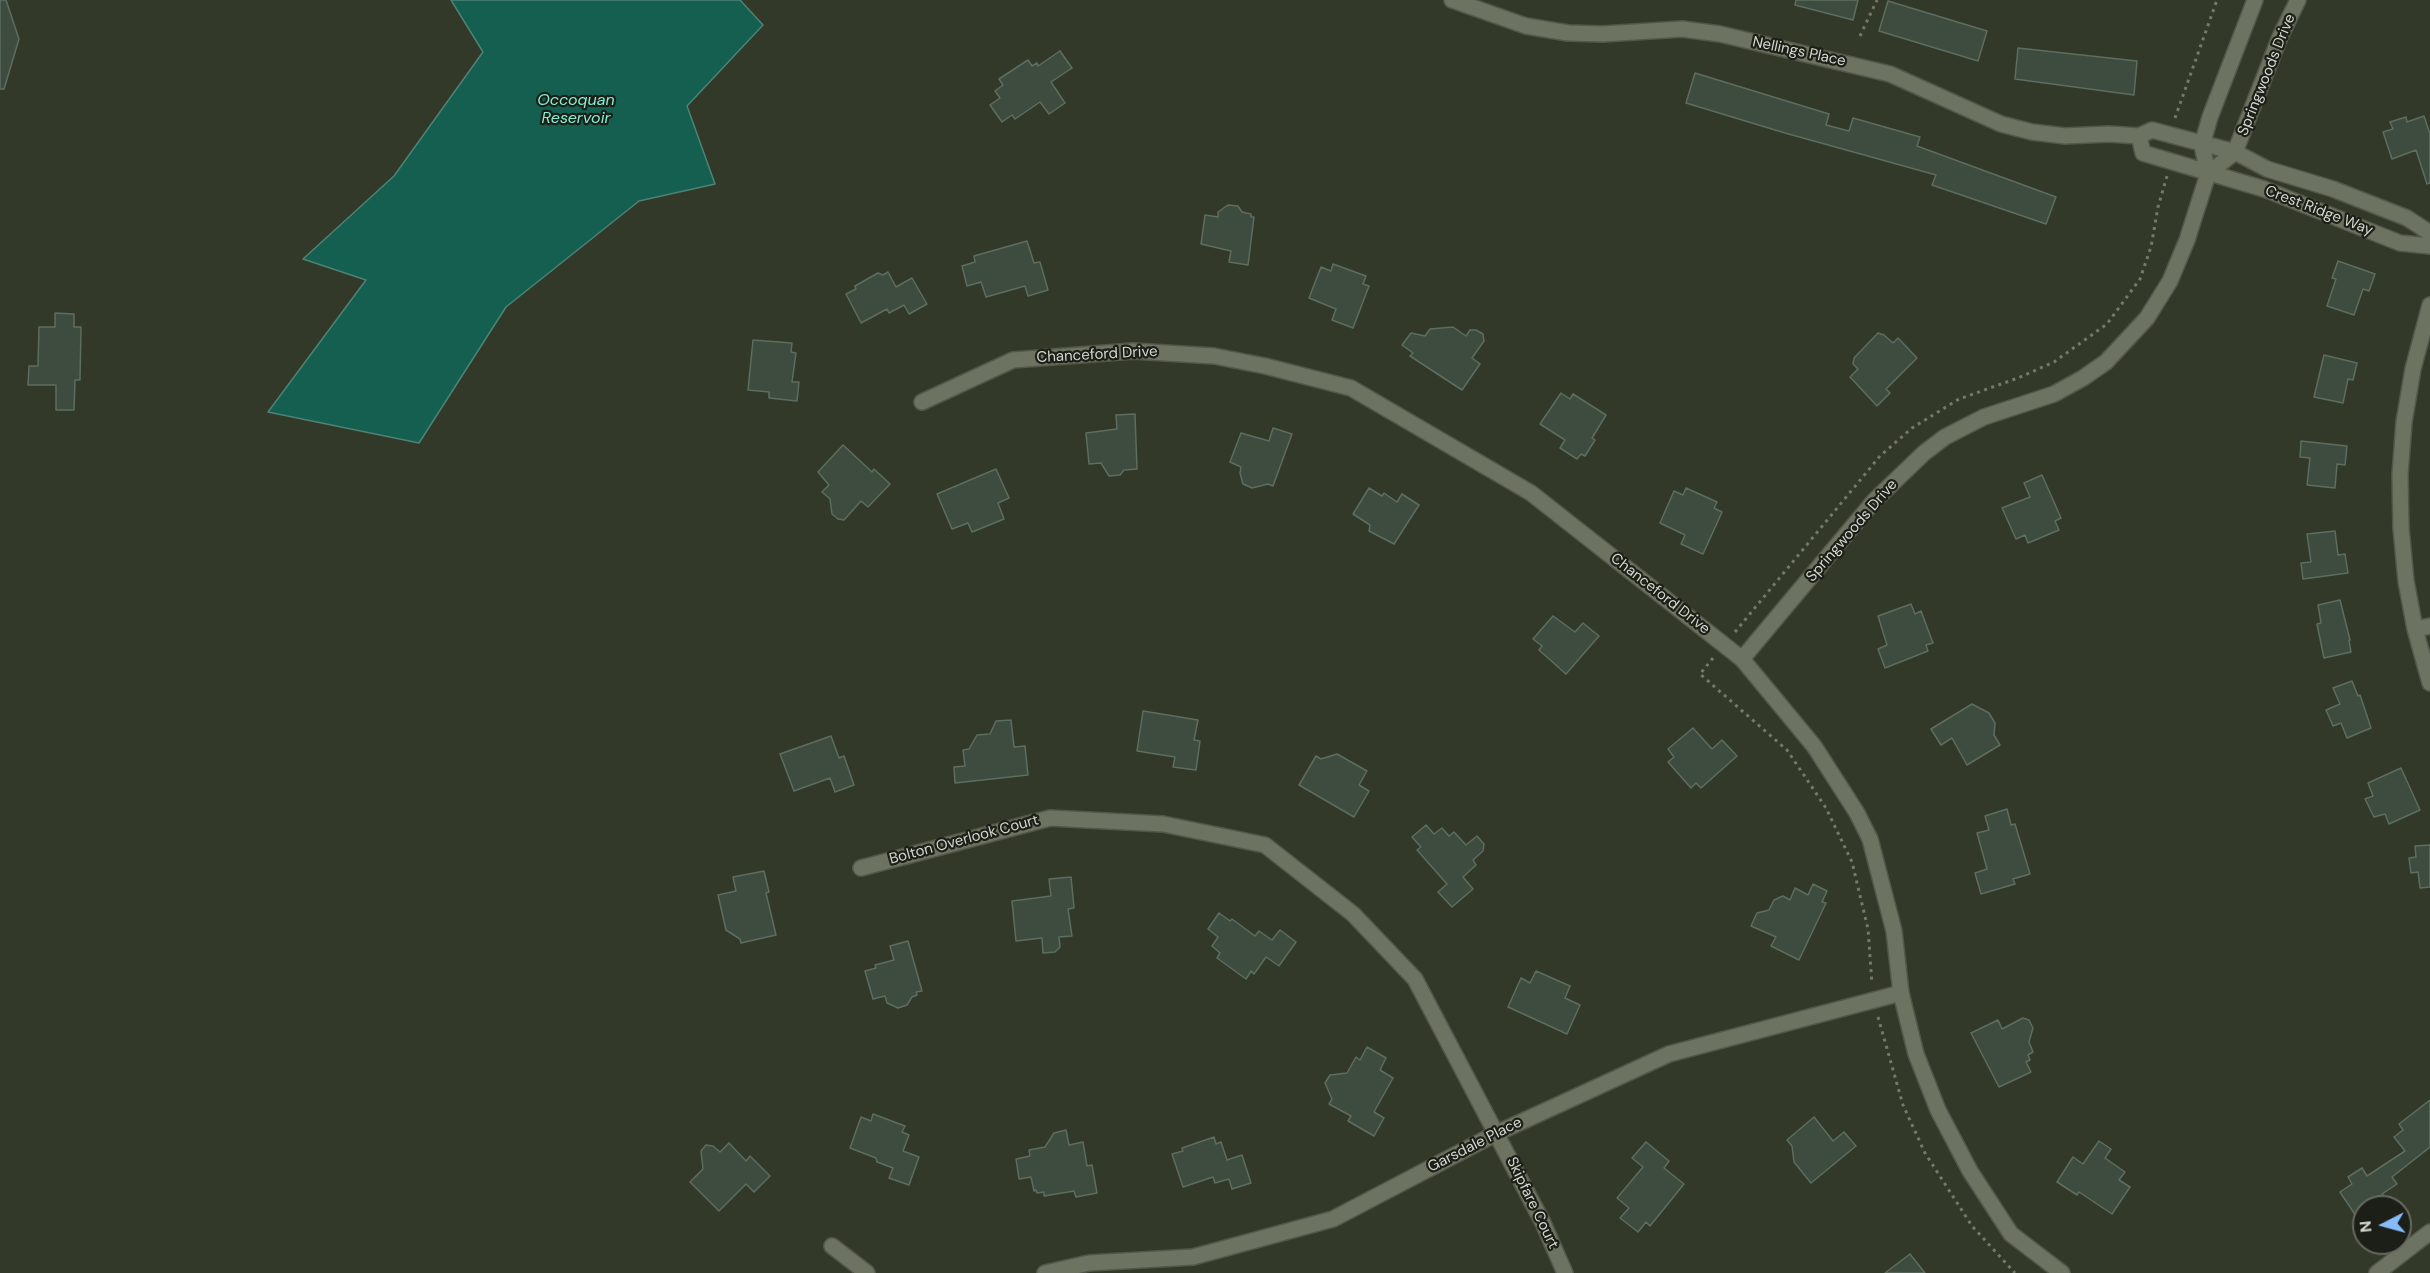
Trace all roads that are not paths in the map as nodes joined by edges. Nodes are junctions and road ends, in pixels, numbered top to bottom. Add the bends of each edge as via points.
1 (1452, 0) edge
2 (2255, 0) edge
3 (2298, 0) edge
4 (2139, 136) junction
5 (2202, 145) junction
6 (2235, 152) junction
7 (2208, 174) junction
8 (2430, 232) edge
9 (2430, 246) edge
10 (2430, 305) edge
11 (922, 402) dead end
12 (2422, 627) edge
13 (1742, 659) junction
14 (2430, 683) edge
15 (861, 868) dead end
16 (1901, 993) junction
17 (1497, 1133) junction
18 (2430, 1232) edge
19 (832, 1246) dead end
20 (867, 1273) edge
21 (1046, 1273) edge
22 (1565, 1273) edge
23 (2062, 1273) edge
24 (2377, 1273) edge

1 - 4 street, Nellings Place via 1526,26 1568,33 1682,29 1720,34 1890,74 2001,124 2032,132
2 - 5 street
3 - 6 street, Springwoods Drive
4 - 5 street, Nellings Place via 2152,130
4 - 7 street via 2143,153
5 - 6 street, Nellings Place
5 - 7 street
6 - 7 street, Springwoods Drive
6 - 8 street, Crest Ridge Way via 2267,169 2407,218
7 - 9 street, Crest Ridge Way via 2264,189 2400,243
7 - 13 street, Springwoods Drive via 2170,281 2147,318 2106,362 2054,394 1984,417 1924,453 1874,501
10 - 12 street via 2413,369 2400,475 2406,581
11 - 13 street, Chanceford Drive via 1013,360 1133,351 1214,356 1351,388 1531,493
12 - 14 street
13 - 16 street, Chanceford Drive via 1814,746 1870,839 1894,931
15 - 17 street, Bolton Overlook Court via 1050,818 1163,824 1265,845 1353,914 1415,979
16 - 17 street, Garsdale Place via 1669,1054
16 - 23 street, Chanceford Drive via 1916,1054 1938,1110 1970,1171 2012,1234
17 - 21 street, Garsdale Place via 1333,1219 1193,1257 1089,1263
17 - 22 street, Skipfare Court
18 - 24 street
19 - 20 street

